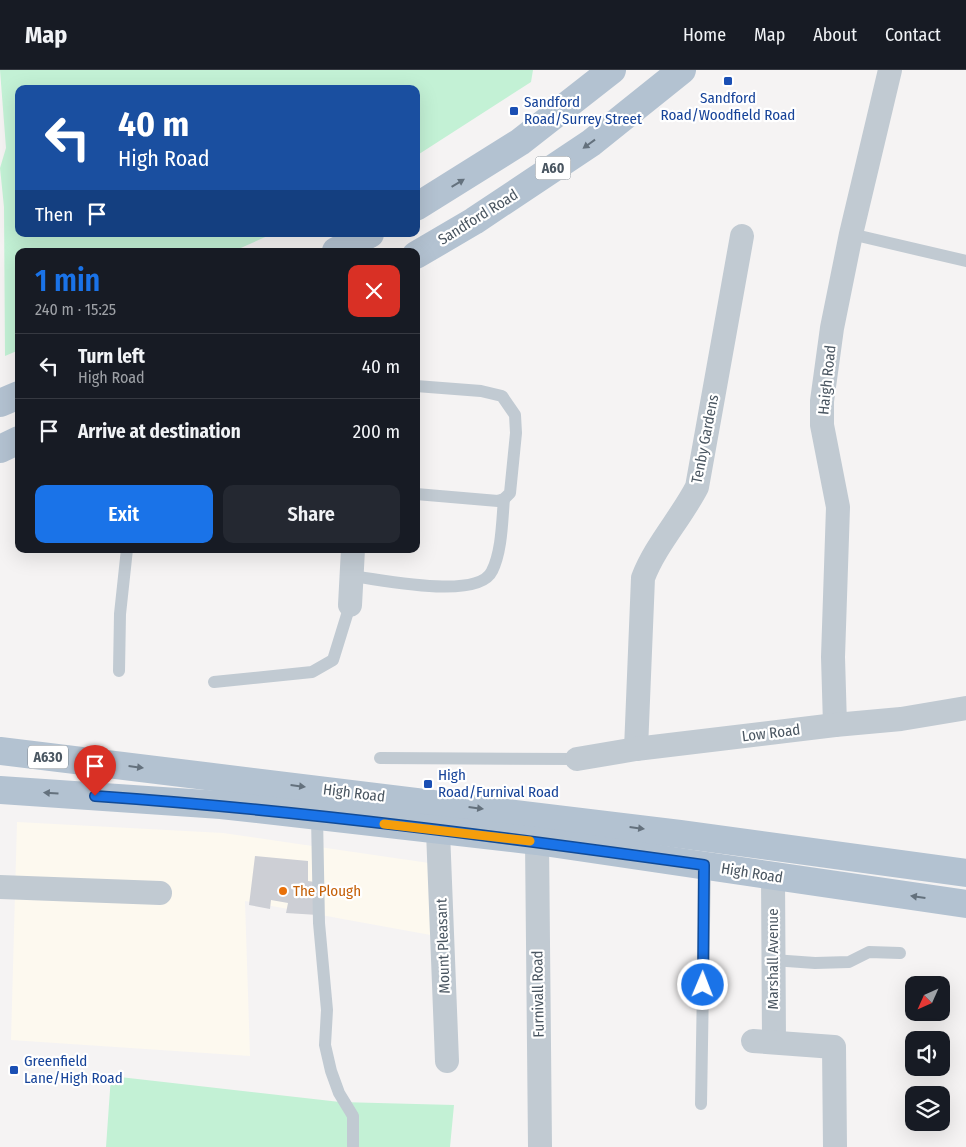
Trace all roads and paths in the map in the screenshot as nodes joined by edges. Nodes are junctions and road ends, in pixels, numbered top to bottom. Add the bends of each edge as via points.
1 (612, 70) edge
2 (682, 70) edge
3 (890, 70) edge
4 (420, 205) edge
5 (851, 234) junction
6 (742, 236) dead end
7 (364, 237) edge
8 (342, 248) edge
9 (420, 253) edge
10 (966, 261) edge
11 (420, 386) edge
12 (15, 397) edge
13 (0, 403) edge
14 (15, 442) edge
15 (0, 448) edge
16 (420, 494) edge
17 (504, 499) junction
18 (127, 553) edge
19 (353, 553) edge
20 (352, 576) junction
21 (350, 605) joint
22 (119, 671) dead end
23 (214, 682) dead end
24 (966, 708) edge
25 (835, 725) junction
26 (636, 749) junction
27 (3, 754) edge
28 (380, 758) dead end
29 (577, 759) joint
30 (0, 790) edge
31 (317, 816) junction
32 (438, 831) junction
33 (536, 841) junction
34 (704, 865) junction
35 (966, 873) edge
36 (773, 876) junction
37 (0, 886) edge
38 (160, 893) dead end
39 (966, 904) edge
40 (900, 953) dead end
41 (773, 960) junction
42 (447, 1061) dead end
43 (701, 1104) dead end
44 (353, 1147) edge
45 (540, 1147) edge
46 (835, 1147) edge

4 -> 1 main road, A60 via 520,142
2 -> 9 main road, Sandford Road / A60 via 591,144
3 - 5 street, Haigh Road
5 - 10 lane
5 - 25 street, Haigh Road via 832,328 822,400 822,425 838,508 833,666
6 - 26 street, Tenby Gardens via 697,487 648,564 643,578
7 - 8 main road
11 - 17 lane via 481,391 502,396 515,415 516,432 510,492
12 - 13 main road
14 - 15 main road
16 - 17 lane
17 - 20 lane via 492,572 480,584 446,587
18 - 22 lane via 120,614
19 - 20 street
20 - 21 street
21 - 23 lane via 333,660 324,667 312,672
24 - 25 street, Low Road via 902,720
25 - 26 street, Low Road
26 - 29 street, Low Road
27 -> 35 main road, High Road / A630 via 631,828
28 - 29 lane
31 -> 30 main road, High Road via 222,805
31 - 32 main road, High Road
31 - 44 lane via 320,923 327,1010 325,1044 339,1093 353,1116
32 - 33 main road, High Road
32 - 42 street, Mount Pleasant
33 - 34 main road, High Road
33 - 45 street, Furnivall Road
34 - 36 main road, High Road
34 - 43 lane
39 -> 36 main road, High Road
36 - 41 street, Marshall Avenue
37 - 38 street
40 - 41 lane via 869,952 849,962
41 - 46 street, Marshall Avenue via 763,1041 834,1046

